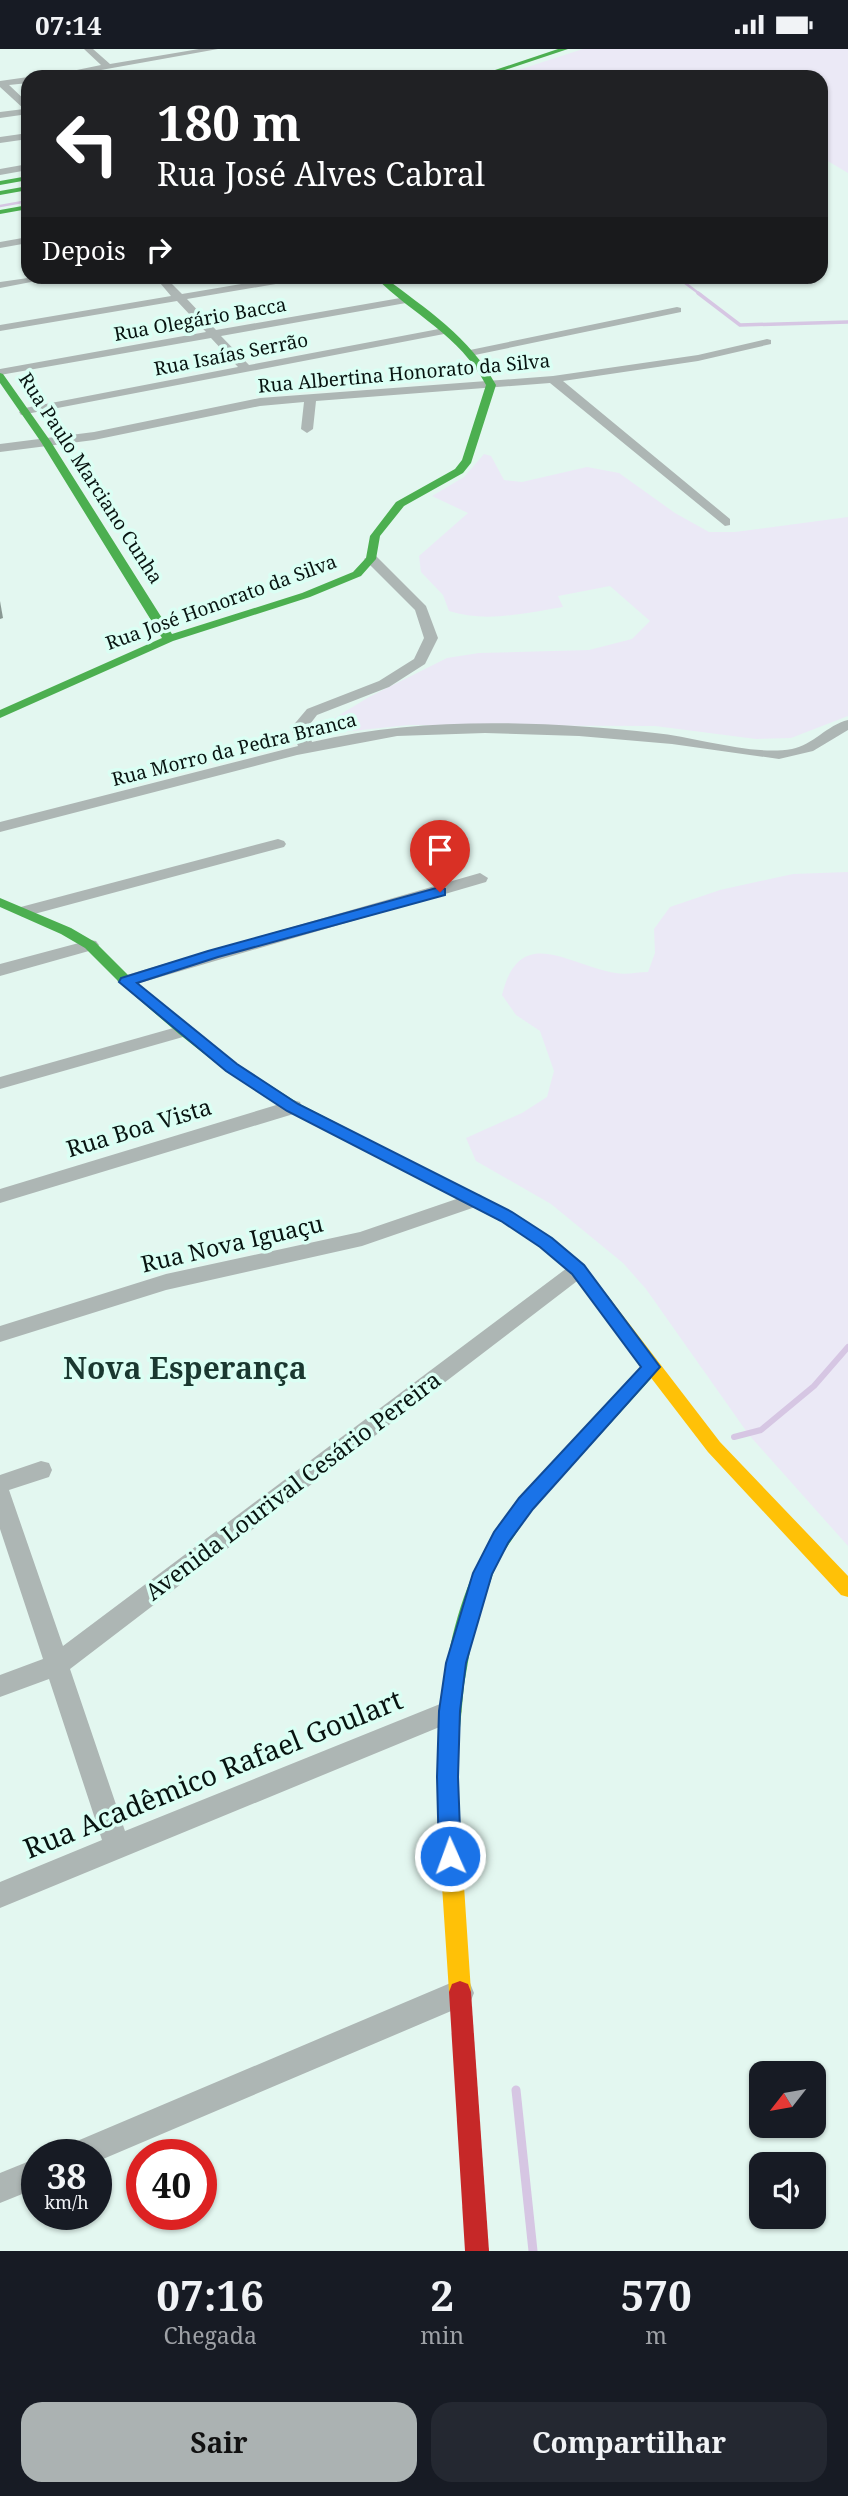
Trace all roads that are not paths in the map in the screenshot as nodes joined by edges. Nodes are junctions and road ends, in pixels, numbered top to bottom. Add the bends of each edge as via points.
1 (88, 49) edge
2 (156, 49) edge
3 (214, 49) edge
4 (565, 49) edge
5 (166, 57) junction
6 (127, 64) junction
7 (108, 67) junction
8 (90, 70) edge
9 (134, 70) dead end
10 (499, 70) edge
11 (21, 81) edge
12 (2, 84) edge
13 (21, 102) edge
14 (21, 109) edge
15 (0, 113) edge
16 (21, 139) edge
17 (0, 142) edge
18 (21, 168) edge
19 (0, 172) edge
20 (21, 179) edge
21 (0, 183) edge
22 (21, 189) edge
23 (0, 193) edge
24 (21, 209) edge
25 (0, 212) edge
26 (21, 241) edge
27 (0, 245) edge
28 (21, 276) edge
29 (0, 279) edge
30 (21, 282) edge
31 (167, 284) edge
32 (230, 284) edge
33 (387, 284) edge
34 (0, 285) edge
35 (176, 294) junction
36 (403, 297) junction
37 (677, 310) dead end
38 (0, 321) edge
39 (0, 328) edge
40 (210, 331) junction
41 (444, 331) junction
42 (766, 342) dead end
43 (470, 353) junction
44 (0, 365) edge
45 (246, 369) junction
46 (0, 374) edge
47 (553, 379) junction
48 (491, 385) junction
49 (311, 397) junction
50 (25, 412) junction
51 (307, 429) dead end
52 (46, 442) junction
53 (0, 448) edge
54 (724, 522) dead end
55 (371, 559) junction
56 (169, 639) junction
57 (0, 715) edge
58 (848, 724) edge
59 (306, 748) junction
60 (0, 827) edge
61 (278, 844) dead end
62 (480, 878) dead end
63 (0, 902) edge
64 (23, 912) junction
65 (90, 945) junction
66 (0, 970) edge
67 (126, 982) junction
68 (184, 1031) junction
69 (0, 1083) edge
70 (293, 1107) junction
71 (0, 1196) edge
72 (474, 1200) junction
73 (578, 1270) junction
74 (0, 1334) edge
75 (651, 1367) junction
76 (41, 1470) dead end
77 (0, 1483) edge
78 (0, 1495) edge
79 (848, 1589) edge
80 (57, 1665) junction
81 (0, 1686) edge
82 (450, 1711) junction
83 (117, 1848) junction
84 (0, 1895) edge
85 (460, 1993) junction
86 (112, 2140) edge
87 (21, 2179) edge
88 (0, 2188) edge
89 (478, 2251) edge

1 - 7 street
2 - 5 street
3 - 5 street
4 - 10 main road
5 - 6 street
6 - 7 street
6 - 9 street
7 - 8 street
11 - 12 street
12 - 13 street
14 - 15 street
16 - 17 street
18 - 19 street
20 - 21 main road
22 - 23 main road
24 - 25 main road
26 - 27 street
28 - 29 street
30 - 34 street
31 - 35 street
32 - 35 street
33 - 36 main road
35 - 38 street
35 - 39 street
35 - 40 street
36 - 40 street, Rua Olegário Bacca
36 - 41 main road
37 - 43 street
40 - 44 street, Rua Olegário Bacca
40 - 45 street
40 - 46 street, Rua Olegário Bacca
41 - 43 main road
41 - 45 street, Rua Isaías Serrão
42 - 47 street, Rua Albertina Honorato da Silva via 698,358
43 - 48 main road via 488,373
45 - 50 street, Rua Isaías Serrão
46 - 50 main road, Rua Paulo Marciano Cunha
47 - 48 street, Rua Albertina Honorato da Silva
47 - 54 street
48 - 49 street, Rua Albertina Honorato da Silva
48 - 55 main road, Rua José Honorato da Silva via 467,461 459,471 400,504 375,536
49 - 51 street
49 - 52 street, Rua Albertina Honorato da Silva via 260,402
50 - 52 main road, Rua Paulo Marciano Cunha
52 - 53 street, Rua Albertina Honorato da Silva
52 - 56 main road, Rua Paulo Marciano Cunha
55 - 56 main road, Rua José Honorato da Silva via 365,569 344,581
55 - 59 street via 421,609 431,638 420,661 384,684 312,712 299,728
56 - 57 main road, Rua José Honorato da Silva
58 - 59 street, Rua Morro da Pedra Branca via 832,730 816,745 792,753 607,732 424,730
59 - 60 street, Rua Morro da Pedra Branca
61 - 64 street
62 - 67 street
63 - 64 main road
64 - 65 main road
65 - 66 street
65 - 67 main road
67 - 68 main road
68 - 69 street
68 - 70 main road
70 - 71 street, Rua Boa Vista
70 - 72 main road
72 - 73 main road via 546,1243
72 - 74 street, Rua Nova Iguaçu via 362,1239 166,1282
73 - 75 main road
73 - 80 street, Avenida Lourival Cesário Pereira
75 - 79 main road via 714,1447
75 - 82 main road via 526,1504 501,1538 469,1616 456,1663
76 - 77 street
78 - 80 street
80 - 81 street, Avenida Lourival Cesário Pereira
80 - 83 street
82 - 83 street, Rua Acadêmico Rafael Goulart
82 - 85 main road via 449,1843
83 - 84 street, Rua Acadêmico Rafael Goulart
85 - 86 street
85 - 89 main road
87 - 88 street

